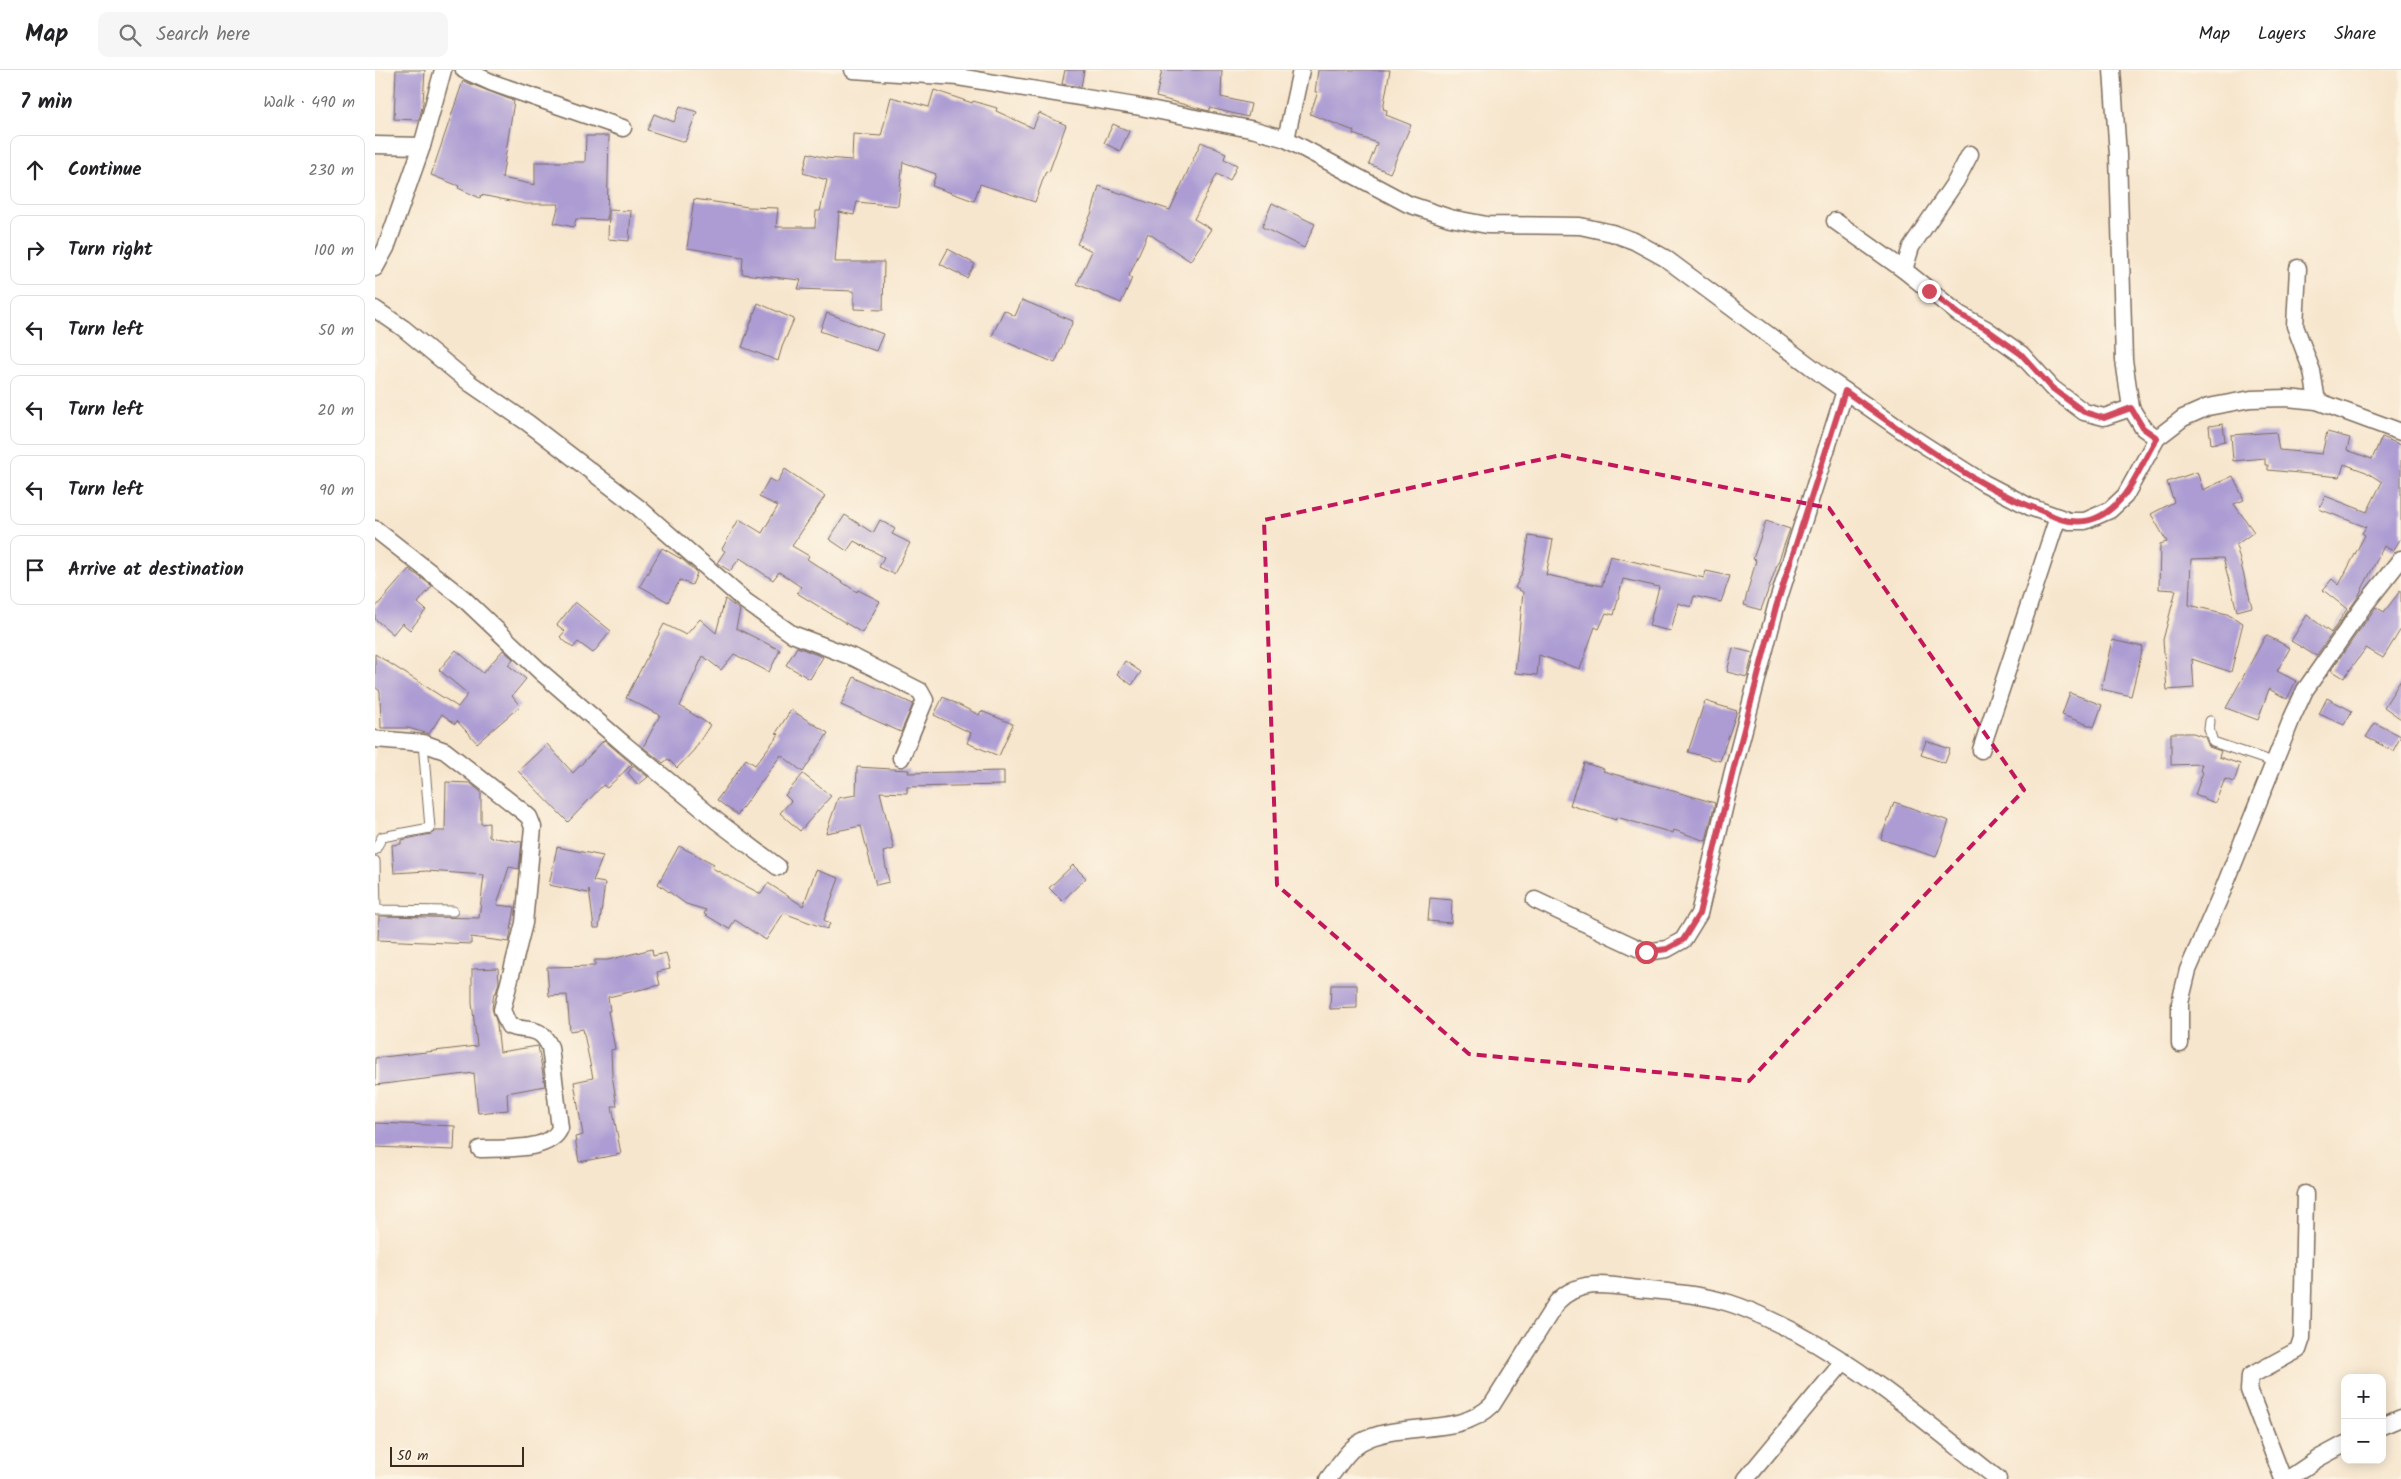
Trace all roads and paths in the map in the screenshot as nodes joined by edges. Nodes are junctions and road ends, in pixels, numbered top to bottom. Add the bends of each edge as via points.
1 (443, 70) edge
2 (464, 70) edge
3 (853, 70) edge
4 (1301, 70) edge
5 (2112, 70) edge
6 (959, 73) edge
7 (623, 128) dead end
8 (1287, 139) junction
9 (375, 145) edge
10 (422, 146) junction
11 (1969, 154) dead end
12 (1835, 221) dead end
13 (375, 268) edge
14 (2298, 268) dead end
15 (1904, 270) junction
16 (375, 309) edge
17 (1845, 391) junction
18 (2317, 401) junction
19 (2131, 408) junction
20 (2401, 432) edge
21 (2157, 438) junction
22 (2058, 517) junction
23 (375, 529) edge
24 (2401, 559) edge
25 (2210, 721) dead end
26 (375, 739) edge
27 (423, 743) junction
28 (1981, 750) dead end
29 (901, 758) dead end
30 (2273, 762) junction
31 (375, 850) edge
32 (375, 861) edge
33 (778, 867) dead end
34 (1535, 900) dead end
35 (453, 911) dead end
36 (2180, 1044) dead end
37 (480, 1149) dead end
38 (2305, 1194) dead end
39 (1844, 1361) junction
40 (2401, 1418) edge
41 (2386, 1424) edge
42 (2341, 1446) edge
43 (1328, 1479) edge
44 (1746, 1479) edge
45 (1998, 1479) edge
46 (2283, 1479) edge
47 (2288, 1479) edge

1 - 10 street
2 - 7 street
3 - 6 street
4 - 8 street
5 - 19 street via 2124,360
6 - 8 street via 1255,130
8 - 17 street via 1408,204 1451,218 1487,225 1580,226 1612,232 1634,241 1665,258
9 - 10 street
10 - 13 street via 386,248
11 - 15 street via 1956,181 1911,247
12 - 15 street
14 - 18 street via 2295,326 2312,371
15 - 19 street via 1959,314 2021,354 2052,388 2084,412 2104,418
16 - 29 street via 639,508 745,601 792,634 855,658 918,689 925,700
17 - 22 street via 1983,483
17 - 34 street via 1776,607 1699,914 1683,940 1667,949 1646,952
18 - 20 street
18 - 21 street via 2251,399 2208,407 2183,418
19 - 21 street via 2143,428
21 - 22 street via 2125,496 2110,510 2085,521 2069,522
22 - 28 street
23 - 33 street via 463,598 625,745
24 - 30 street via 2305,690
25 - 30 lane via 2213,742
26 - 27 street
27 - 31 lane via 430,828 382,837
27 - 37 street via 445,751 467,766 529,817 533,827 524,923 502,1010 509,1026 536,1030 550,1047 560,1128 553,1138 537,1145
30 - 36 street via 2188,970 2180,1003
32 - 35 lane via 376,910
38 - 46 street via 2303,1338 2298,1350 2250,1376 2249,1390
39 - 43 street via 1760,1314 1729,1303 1688,1294 1595,1284 1579,1286 1562,1296 1548,1314 1486,1411 1463,1422 1371,1437 1352,1449
39 - 44 street
39 - 45 street via 1881,1386
40 - 41 street
42 - 47 street

